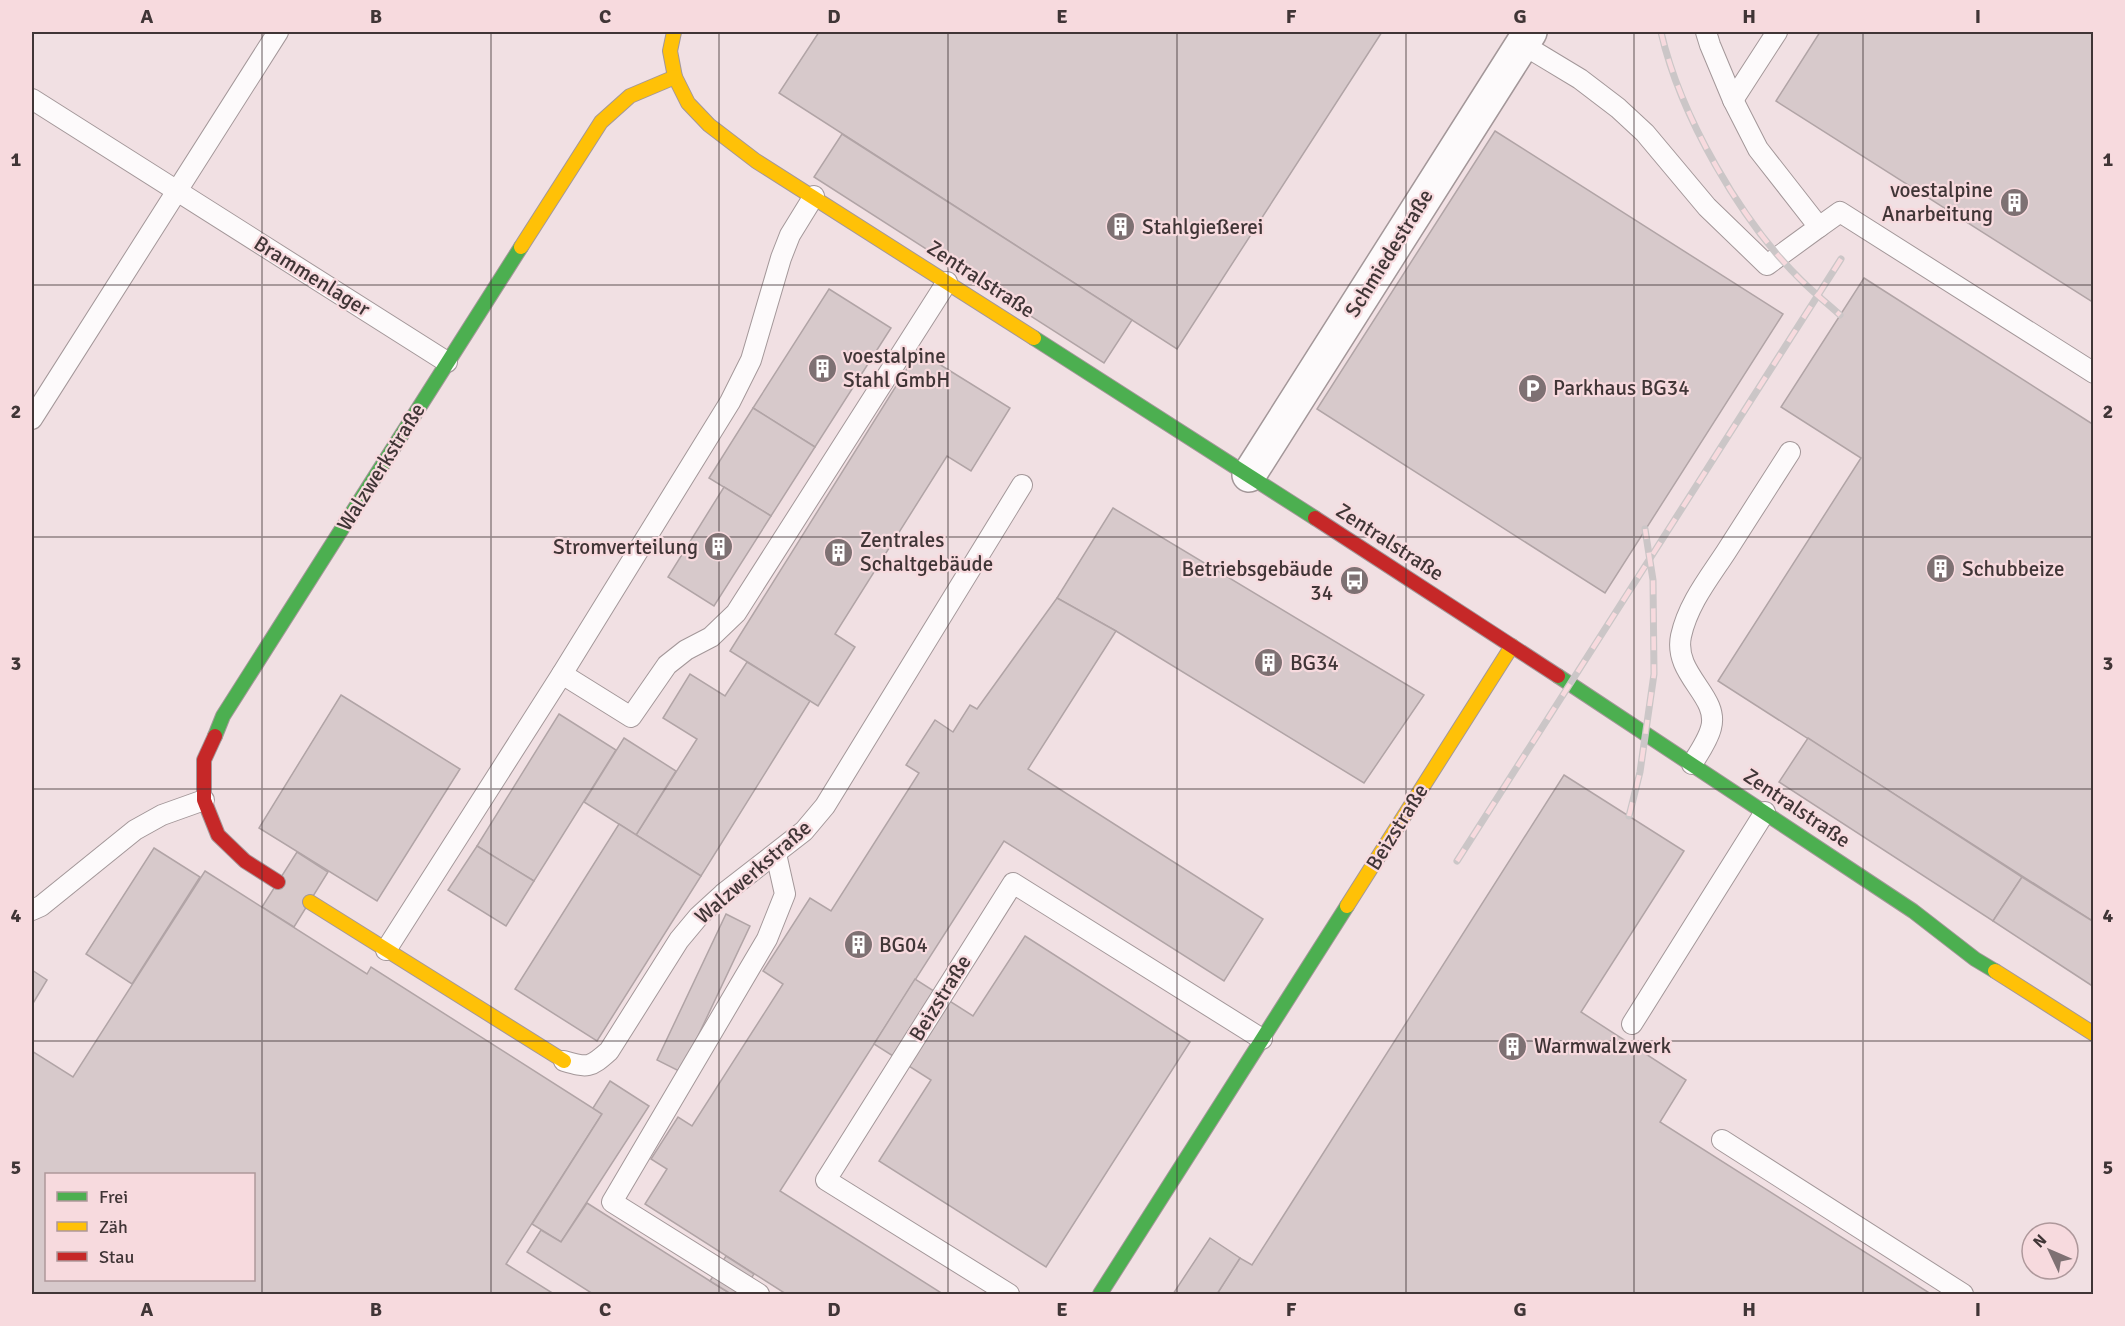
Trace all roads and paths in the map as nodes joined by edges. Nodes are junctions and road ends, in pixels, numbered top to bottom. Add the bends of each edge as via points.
1 (278, 32) edge
2 (674, 32) edge
3 (1706, 32) edge
4 (1777, 32) edge
5 (1526, 38) edge
6 (675, 77) junction
7 (32, 99) edge
8 (1733, 100) junction
9 (176, 191) junction
10 (814, 196) junction
11 (1819, 227) junction
12 (947, 282) junction
13 (447, 362) junction
14 (2094, 373) edge
15 (32, 419) edge
16 (1790, 452) dead end
17 (1250, 475) junction
18 (1022, 485) dead end
19 (1512, 646) junction
20 (562, 674) junction
21 (1692, 764) junction
22 (204, 800) junction
23 (1765, 812) junction
24 (776, 854) junction
25 (278, 882) dead end
26 (310, 902) dead end
27 (32, 910) edge
28 (386, 950) junction
29 (1632, 1024) dead end
30 (2094, 1034) edge
31 (1262, 1039) junction
32 (564, 1061) joint
33 (1722, 1140) dead end
34 (759, 1294) edge
35 (1009, 1294) edge
36 (1100, 1294) edge
37 (1963, 1294) edge

1 - 9 lane
2 - 6 street, Zentralstraße via 670,51
3 - 8 lane
4 - 8 lane
5 - 11 lane via 1645,133 1707,207 1767,265
5 - 17 street, Schmiedestraße
6 - 10 street, Zentralstraße via 688,103 709,125 756,161
6 - 13 street, Walzwerkstraße via 630,96 601,122
7 - 9 lane, Brammenlager
8 - 11 lane via 1758,149
9 - 13 lane, Brammenlager
9 - 15 lane
10 - 12 street, Zentralstraße
10 - 20 lane via 780,258 751,360 730,402
11 - 14 lane via 1840,212
12 - 17 street, Zentralstraße
12 - 20 lane via 724,627 667,664 631,717
13 - 22 street, Walzwerkstraße via 223,716 204,760
16 - 21 lane via 1690,607 1681,637 1681,658 1707,701 1712,726
17 - 19 street, Zentralstraße
18 - 24 lane, Walzwerkstraße via 825,806 804,831
19 - 21 street, Zentralstraße
19 - 31 street, Beizstraße
20 - 28 lane
21 - 23 street, Zentralstraße
22 - 25 street, Walzwerkstraße via 218,834 245,861
22 - 27 lane via 135,830
23 - 29 lane
23 - 30 street, Zentralstraße via 1913,911 1976,959
24 - 32 lane, Walzwerkstraße via 699,916 679,940 609,1051 597,1062 583,1066
24 - 34 lane via 785,894 767,939 612,1202
26 - 28 street, Walzwerkstraße
28 - 32 street, Walzwerkstraße
31 - 35 lane, Beizstraße via 1013,883 826,1179
31 - 36 street, Beizstraße
33 - 37 lane

